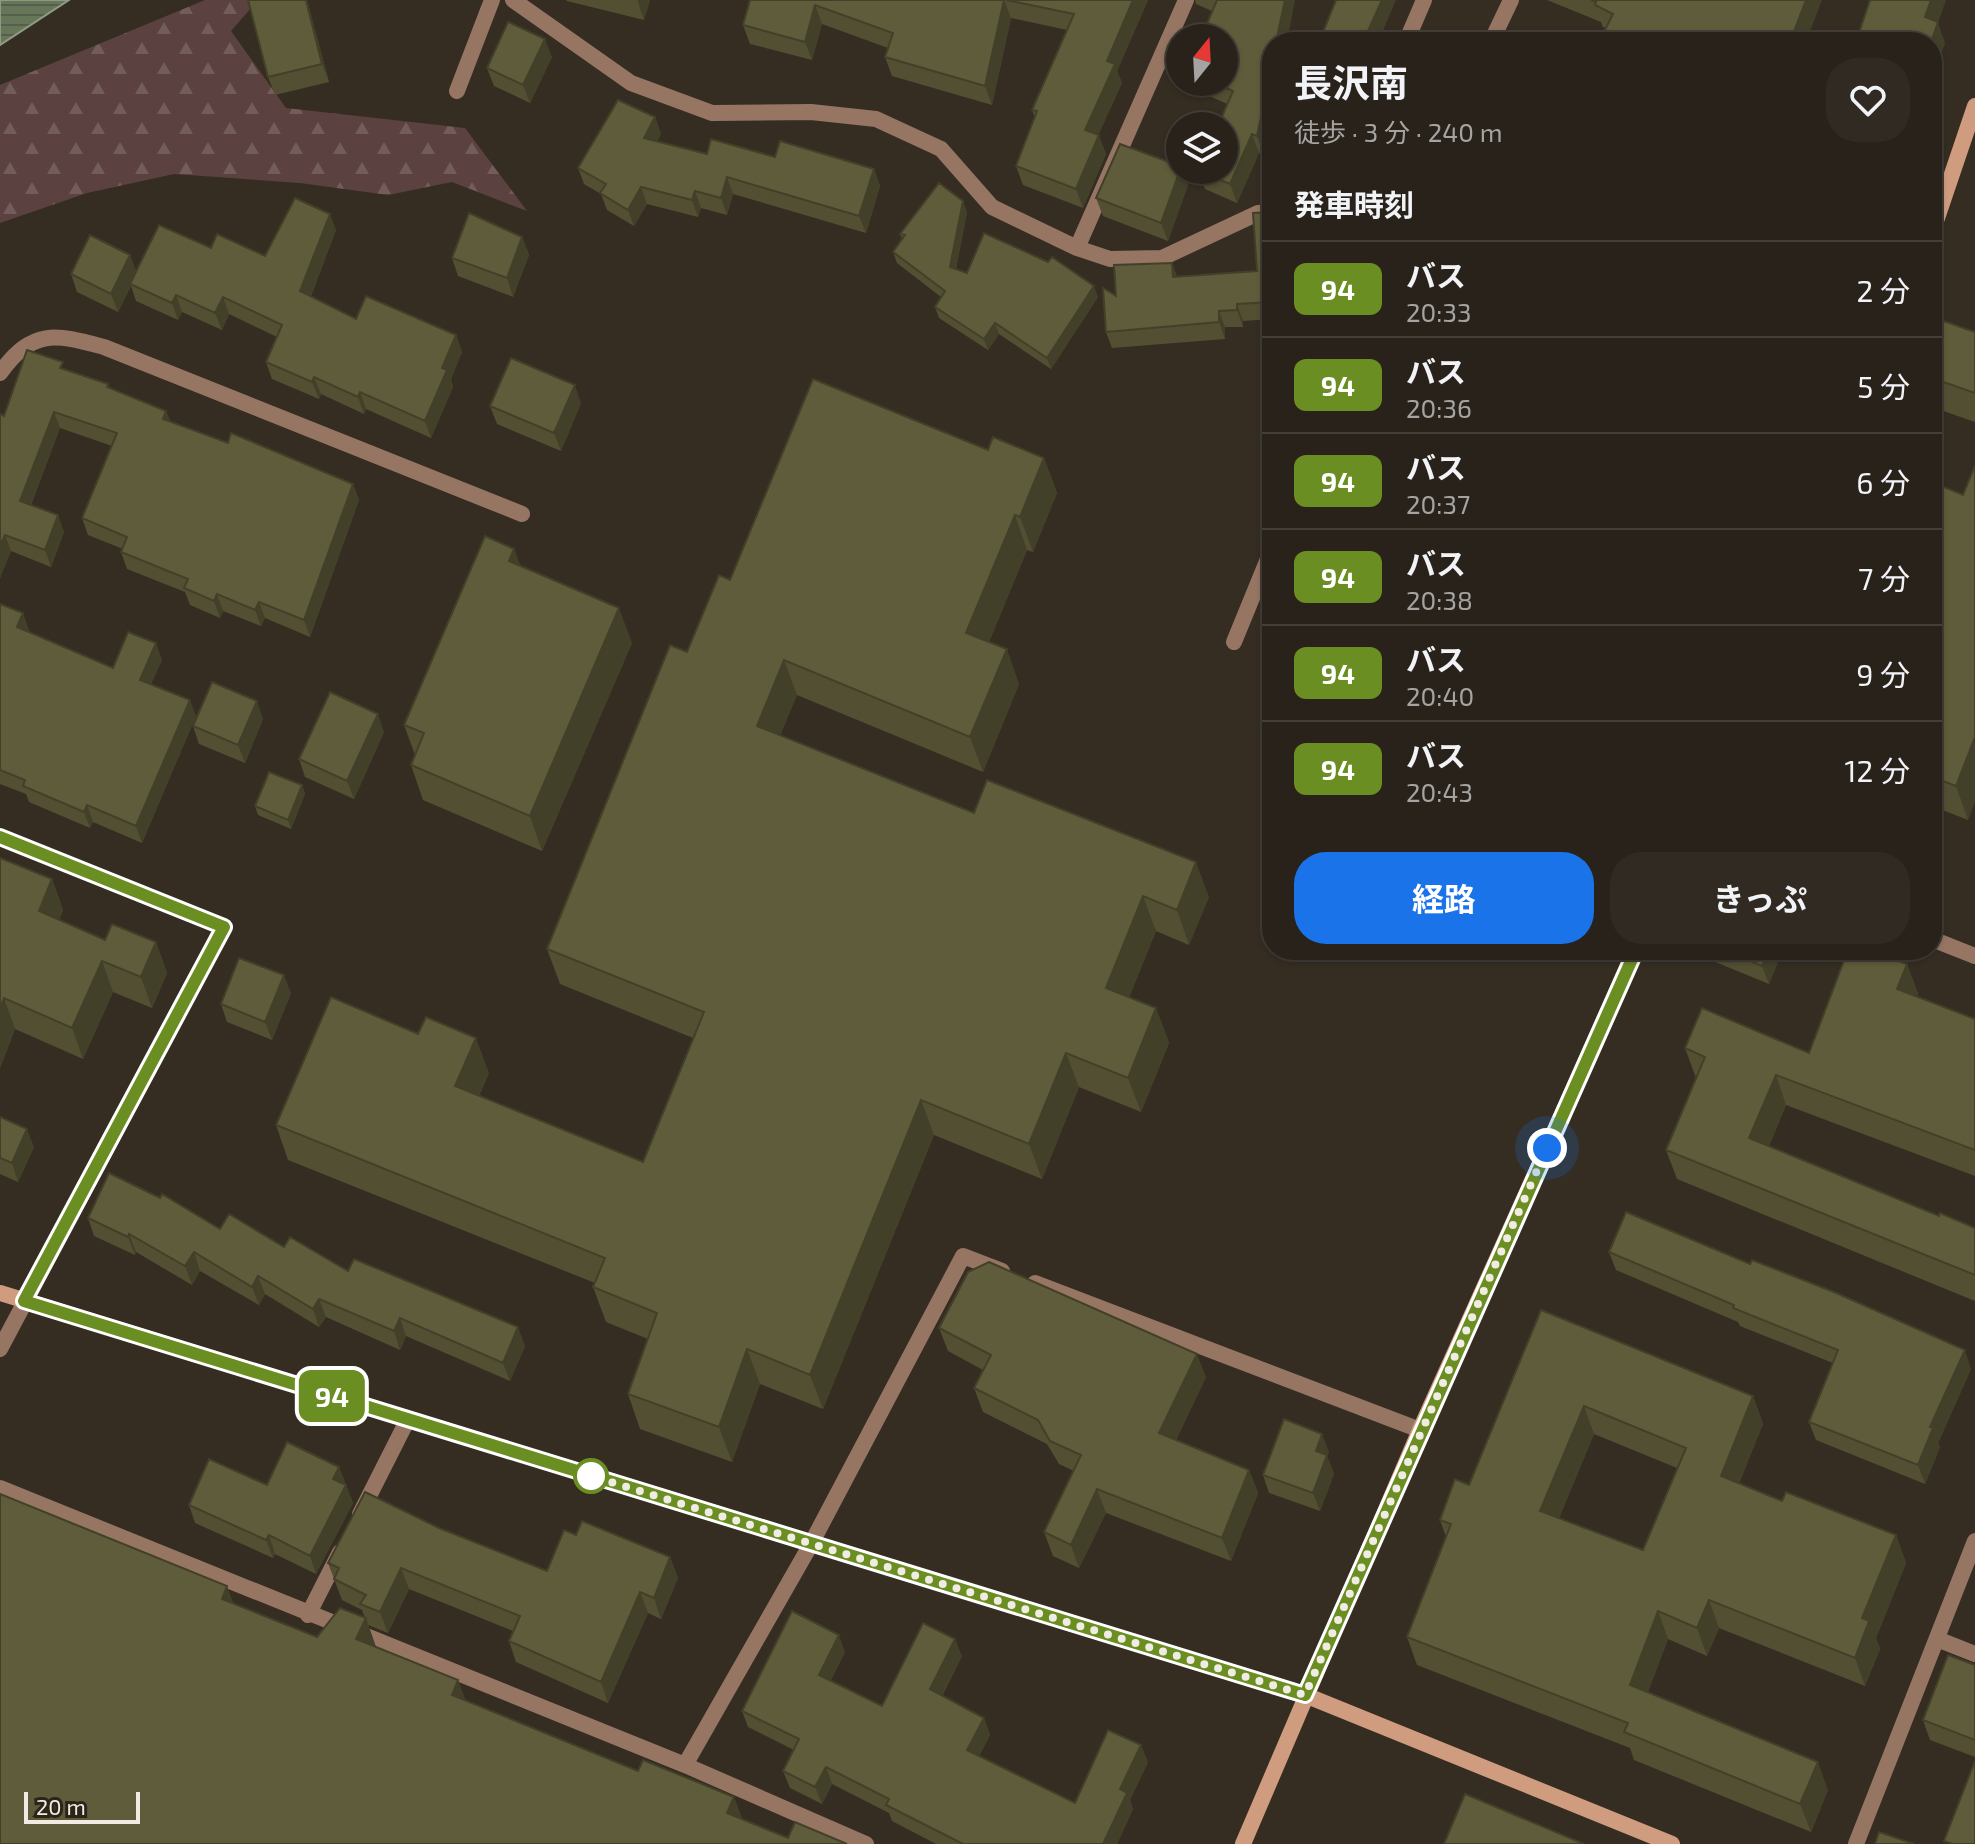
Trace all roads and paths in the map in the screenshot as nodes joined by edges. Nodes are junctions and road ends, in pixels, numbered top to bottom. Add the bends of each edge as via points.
1 (492, 0) edge
2 (513, 0) edge
3 (1186, 0) edge
4 (1424, 0) edge
5 (1511, 0) edge
6 (1410, 32) edge
7 (1496, 32) edge
8 (457, 91) dead end
9 (1975, 106) edge
10 (1942, 203) edge
11 (1262, 213) edge
12 (1077, 248) junction
13 (0, 373) edge
14 (522, 514) dead end
15 (1262, 573) edge
16 (1234, 642) dead end
17 (0, 837) edge
18 (1942, 943) edge
19 (1975, 956) edge
20 (1632, 960) edge
21 (0, 1293) edge
22 (24, 1301) junction
23 (0, 1349) edge
24 (408, 1419) junction
25 (1420, 1430) junction
26 (0, 1488) edge
27 (1975, 1541) edge
28 (811, 1544) junction
29 (308, 1615) junction
30 (1937, 1639) junction
31 (1975, 1654) edge
32 (1305, 1695) junction
33 (685, 1765) junction
34 (866, 1844) edge
35 (1243, 1844) edge
36 (1672, 1844) edge
37 (1856, 1844) edge

1 - 8 street
2 - 12 street via 631,83 712,113 811,112 876,119 941,149 992,207
3 - 12 street
4 - 6 street
5 - 7 street
9 - 10 street
11 - 12 street via 1162,258 1110,259
13 - 14 street via 34,339 61,335 104,347
15 - 16 street
17 - 22 street via 224,927
18 - 19 street
20 - 25 street
21 - 22 street
22 - 23 street
22 - 24 street
24 - 28 street
24 - 29 street
25 - 28 street via 963,1256
25 - 32 street
26 - 29 street
27 - 30 street
28 - 32 street
28 - 33 street
29 - 33 street
30 - 31 street
30 - 37 street
32 - 35 street
32 - 36 street
33 - 34 street

